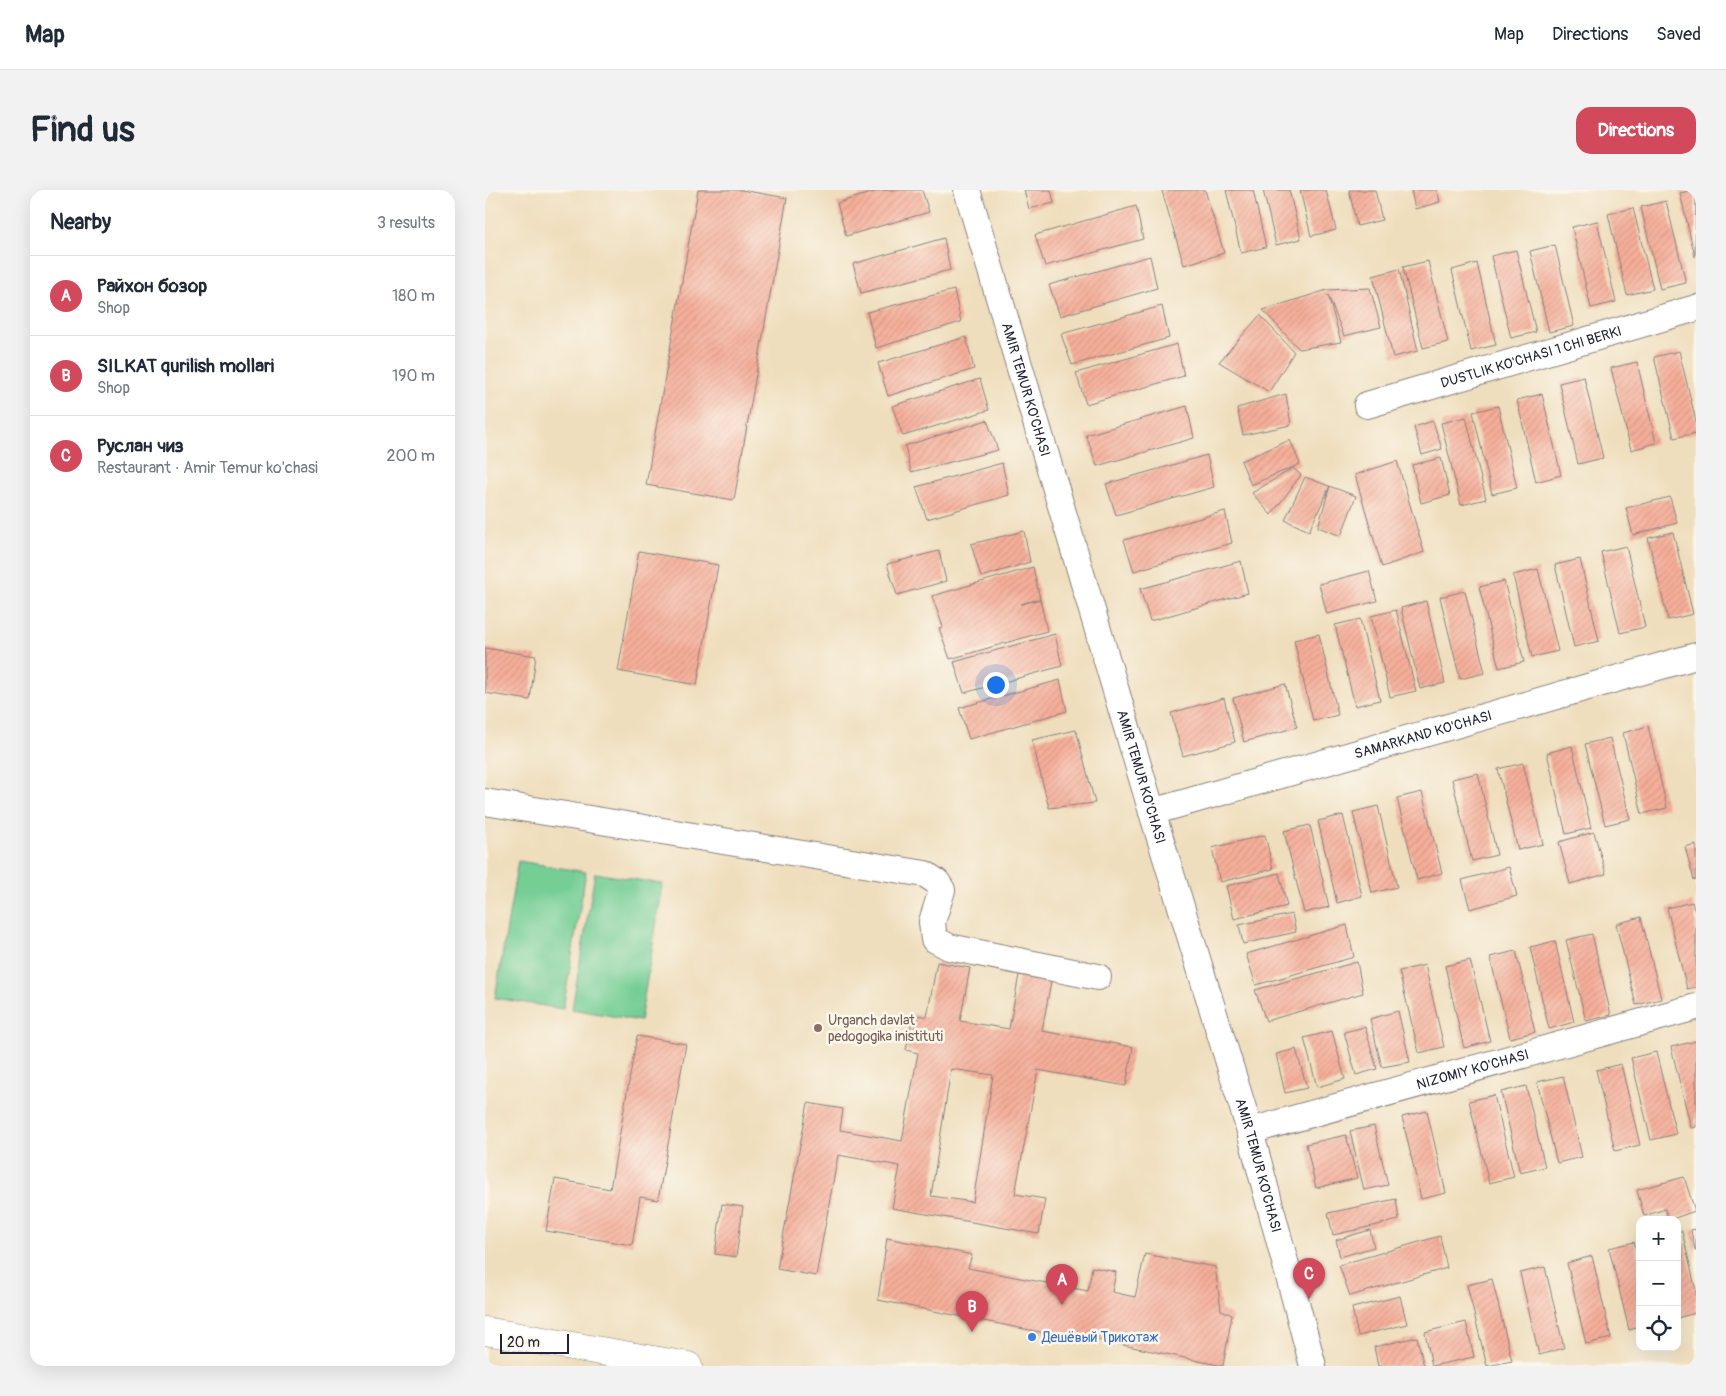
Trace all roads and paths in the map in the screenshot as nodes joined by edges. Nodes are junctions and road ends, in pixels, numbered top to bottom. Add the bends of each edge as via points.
1 (967, 190) edge
2 (1696, 308) edge
3 (1367, 405) dead end
4 (1696, 656) edge
5 (485, 802) edge
6 (1152, 812) junction
7 (1097, 977) dead end
8 (1696, 1007) edge
9 (1250, 1131) junction
10 (485, 1331) edge
11 (688, 1366) edge
12 (1313, 1366) edge

1 - 6 street, AMIR TEMUR KO'CHASI
2 - 3 street, DUSTLIK KO'CHASI 1 CHI BERKI
4 - 6 street, SAMARKAND KO'CHASI
5 - 7 street via 925,874 943,890 933,922 934,939 949,947
6 - 9 street, AMIR TEMUR KO'CHASI
8 - 9 street, NIZOMIY KO'CHASI
9 - 12 street, AMIR TEMUR KO'CHASI
10 - 11 main road

